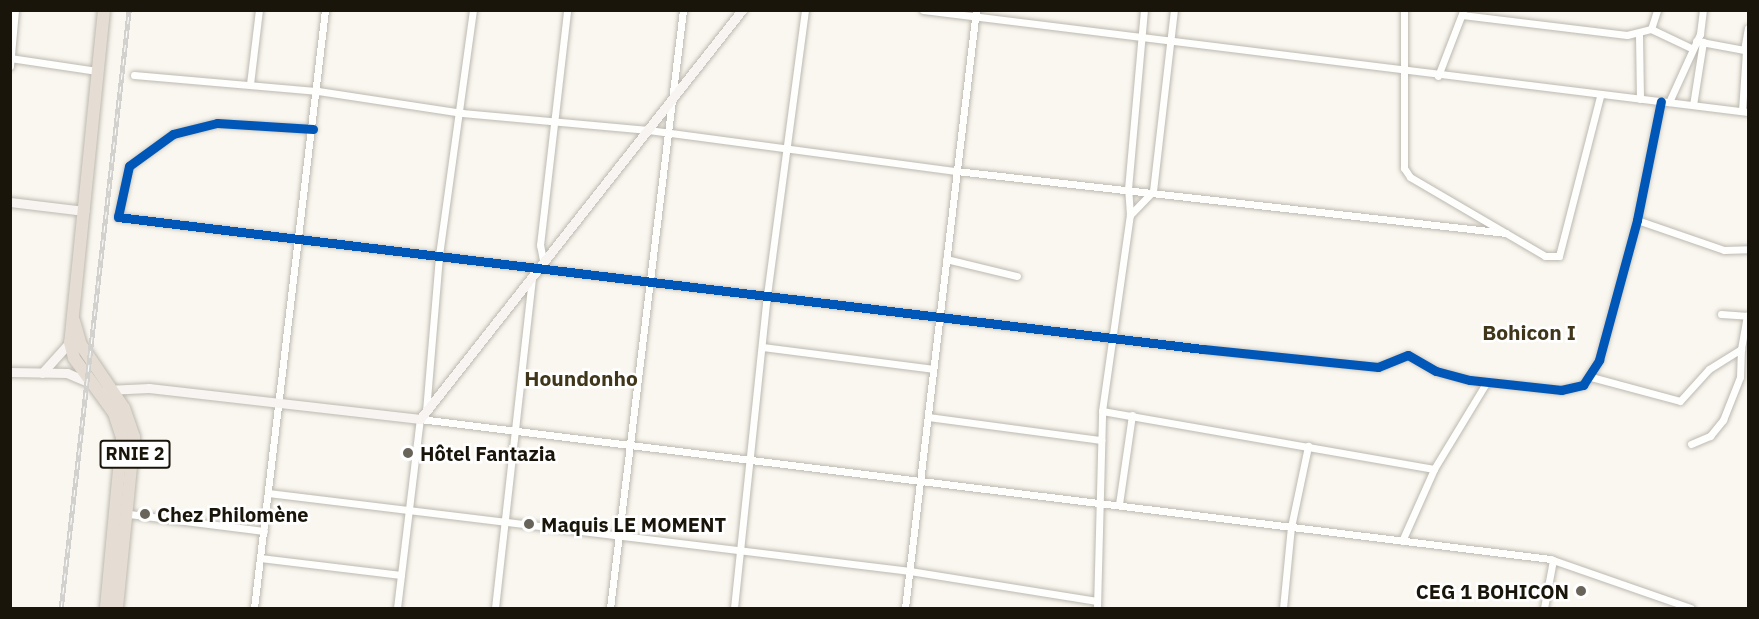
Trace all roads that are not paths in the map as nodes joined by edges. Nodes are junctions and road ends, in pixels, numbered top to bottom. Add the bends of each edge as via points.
1 (15, 10) edge
2 (105, 10) edge
3 (260, 10) edge
4 (325, 10) edge
5 (472, 10) edge
6 (567, 10) edge
7 (683, 10) edge
8 (742, 10) edge
9 (805, 10) edge
10 (923, 10) edge
11 (1144, 10) edge
12 (1174, 10) edge
13 (1404, 10) edge
14 (1657, 10) edge
15 (1703, 10) edge
16 (1462, 13) edge
17 (976, 14) edge
18 (1749, 27) edge
19 (1651, 29) junction
20 (1140, 34) junction
21 (1639, 35) junction
22 (1171, 38) junction
23 (1700, 41) junction
24 (1691, 48) junction
25 (1746, 51) edge
26 (11, 58) edge
27 (10, 66) edge
28 (97, 71) junction
29 (1400, 71) junction
30 (134, 75) dead end
31 (1438, 76) junction
32 (250, 84) junction
33 (318, 91) junction
34 (1600, 96) junction
35 (672, 98) junction
36 (1640, 99) junction
37 (1660, 101) junction
38 (1670, 102) junction
39 (1693, 105) junction
40 (1745, 112) edge
41 (462, 113) junction
42 (555, 122) junction
43 (313, 129) junction
44 (648, 130) junction
45 (669, 133) junction
46 (788, 147) junction
47 (956, 171) junction
48 (1128, 189) junction
49 (1153, 191) junction
50 (10, 202) edge
51 (84, 211) junction
52 (1130, 215) junction
53 (1637, 220) junction
54 (1506, 234) junction
55 (298, 240) junction
56 (1749, 249) edge
57 (439, 255) junction
58 (946, 259) junction
59 (541, 263) junction
60 (532, 275) junction
61 (1017, 276) dead end
62 (652, 281) junction
63 (767, 296) junction
64 (1721, 314) dead end
65 (72, 315) junction
66 (939, 315) junction
67 (1748, 316) edge
68 (1110, 339) junction
69 (70, 342) junction
70 (762, 347) junction
71 (1741, 349) junction
72 (933, 369) junction
73 (10, 372) edge
74 (40, 374) junction
75 (1591, 377) junction
76 (1486, 382) junction
77 (90, 383) junction
78 (110, 388) junction
79 (99, 395) junction
80 (278, 402) junction
81 (426, 411) junction
82 (1102, 411) junction
83 (1132, 415) junction
84 (927, 417) junction
85 (420, 419) junction
86 (517, 434) junction
87 (1101, 440) junction
88 (1691, 444) dead end
89 (1308, 446) junction
90 (633, 447) junction
91 (750, 460) junction
92 (1434, 469) junction
93 (921, 480) junction
94 (268, 493) junction
95 (1101, 502) junction
96 (1119, 504) junction
97 (407, 512) junction
98 (129, 514) junction
99 (505, 525) junction
100 (1291, 527) junction
101 (264, 531) junction
102 (621, 539) junction
103 (1402, 542) junction
104 (741, 555) junction
105 (260, 558) junction
106 (1553, 560) junction
107 (910, 571) junction
108 (401, 575) junction
109 (1097, 605) edge
110 (106, 609) edge
111 (117, 609) edge
112 (254, 609) edge
113 (397, 609) edge
114 (495, 609) edge
115 (610, 609) edge
116 (734, 609) edge
117 (905, 609) edge
118 (1283, 609) edge
119 (1544, 609) edge
120 (1691, 609) edge

1 - 26 street
2 - 28 highway, RNIE 2
3 - 32 street
4 - 33 street
5 - 41 street
6 - 42 street
7 - 35 street
8 - 35 main road
9 - 46 street
10 - 17 street
11 - 20 street
12 - 22 street
13 - 29 street
14 - 19 street
15 - 23 street
16 - 21 street
16 - 31 street
17 - 20 street
17 - 47 street
18 - 25 street
19 - 21 street
19 - 24 street
20 - 22 street
20 - 48 street
21 - 36 street
22 - 29 street
22 - 49 street
23 - 24 street
23 - 25 street
23 - 39 street
24 - 38 street
25 - 40 street
26 - 27 street
26 - 28 street
28 - 51 highway, RNIE 2
29 - 31 street
29 - 54 street via 1401,160 1410,177
30 - 32 street
31 - 34 street
32 - 33 street
33 - 41 street
33 - 43 street
34 - 36 street
34 - 54 street via 1559,256 1545,256
35 - 44 main road
35 - 45 street
36 - 37 street
37 - 38 street
37 - 53 street
38 - 39 street
39 - 40 street
41 - 42 street
41 - 57 street
42 - 44 street
42 - 59 street
43 - 55 street
43 - 55 street via 217,123 188,128 137,157 121,192 118,217
44 - 45 street
44 - 59 main road
45 - 46 street
45 - 62 street
46 - 47 street
46 - 63 street
47 - 48 street
47 - 58 street
48 - 49 street
48 - 52 street
49 - 52 street
49 - 54 street
50 - 51 main road
51 - 65 highway, RNIE 2
52 - 68 street
53 - 56 street via 1728,251
53 - 75 street
55 - 57 street
55 - 80 street
57 - 59 street
57 - 81 street
58 - 61 street
58 - 66 street
59 - 60 main road
59 - 62 street
60 - 81 main road
60 - 86 street
62 - 63 street
62 - 90 street
63 - 66 street
63 - 70 street
64 - 67 street
65 - 69 highway, RNIE 2
65 - 78 highway, RNIE 2 via 81,345
66 - 68 street
66 - 72 street
67 - 71 street
68 - 76 street via 1369,367 1408,355 1436,371
68 - 82 street
69 - 74 main road
69 - 77 highway, RNIE 2
70 - 72 street
70 - 91 street
71 - 75 street via 1709,369 1677,403
71 - 88 street via 1740,377 1723,420 1710,436
72 - 84 street
73 - 74 main road
74 - 77 main road via 67,373
75 - 76 street via 1561,390
76 - 92 street
77 - 79 highway, RNIE 2
78 - 79 main road
78 - 80 main road
78 - 98 highway, RNIE 2 via 134,437
79 - 110 highway, RNIE 2 via 119,424 123,450
80 - 85 main road
80 - 94 street
81 - 85 main road
82 - 83 street
82 - 87 street
83 - 89 street
83 - 96 street
84 - 87 street
84 - 93 street
85 - 86 street
85 - 97 street
86 - 90 street
86 - 99 street
87 - 95 street
89 - 92 street
89 - 100 street
90 - 91 street
90 - 102 street
91 - 93 street
91 - 104 street
92 - 103 street
93 - 95 street
93 - 107 street
94 - 97 street
94 - 101 street
95 - 96 street
95 - 109 street
96 - 100 street
97 - 99 street
97 - 108 street
98 - 101 street
98 - 111 highway, RNIE 2
99 - 102 street
99 - 114 street
100 - 103 street
100 - 118 street
101 - 105 street
102 - 104 street
102 - 115 street
103 - 106 street
104 - 107 street
104 - 116 street
105 - 108 street
105 - 112 street
106 - 119 street
106 - 120 street
107 - 109 street
107 - 117 street
108 - 113 street

